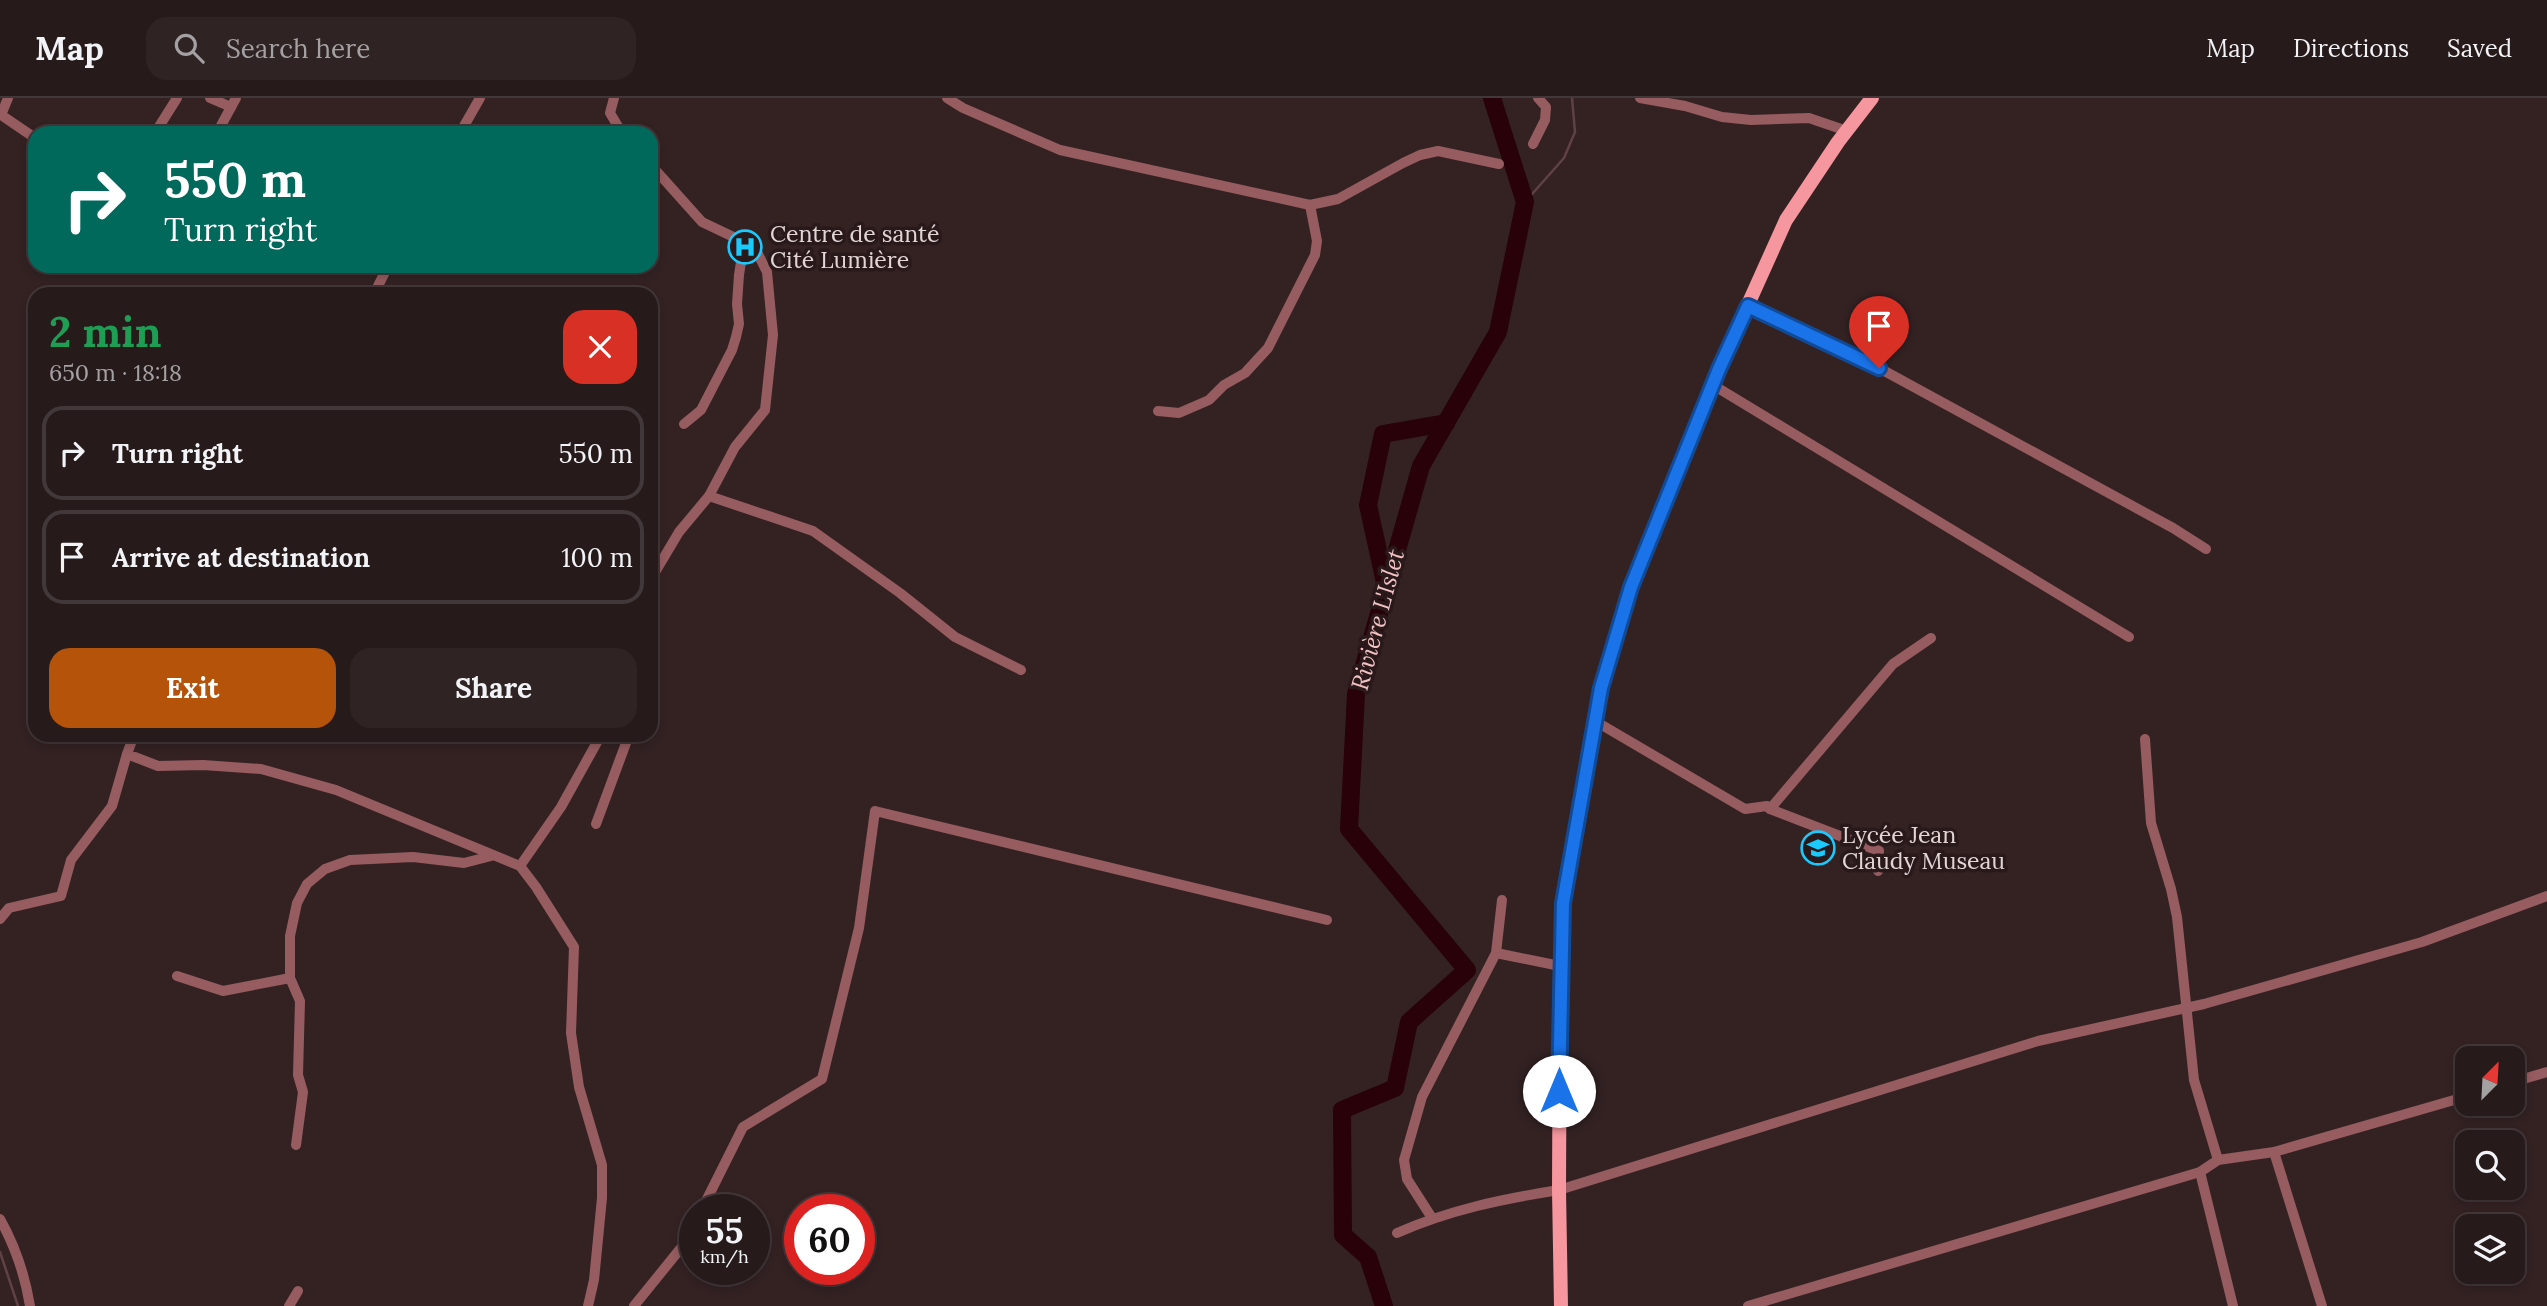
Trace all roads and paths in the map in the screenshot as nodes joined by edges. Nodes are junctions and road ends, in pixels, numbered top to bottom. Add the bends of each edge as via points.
1 (8, 98) edge
2 (177, 98) edge
3 (209, 98) edge
4 (480, 98) edge
5 (614, 98) edge
6 (947, 98) edge
7 (1538, 98) edge
8 (1640, 98) edge
9 (1872, 98) edge
10 (234, 102) edge
11 (0, 116) edge
12 (159, 126) edge
13 (221, 126) edge
14 (464, 126) edge
15 (618, 126) edge
16 (1847, 131) junction
17 (28, 134) edge
18 (1534, 144) dead end
19 (1499, 164) dead end
20 (658, 173) edge
21 (1310, 205) junction
22 (744, 242) junction
23 (1748, 306) junction
24 (1713, 385) junction
25 (1158, 411) dead end
26 (684, 424) dead end
27 (709, 496) junction
28 (2206, 549) dead end
29 (658, 567) edge
30 (2129, 636) dead end
31 (1931, 638) dead end
32 (1021, 670) dead end
33 (1595, 722) junction
34 (2145, 739) dead end
35 (131, 742) edge
36 (597, 742) edge
37 (626, 742) edge
38 (127, 754) junction
39 (1770, 809) junction
40 (596, 824) dead end
41 (491, 856) junction
42 (520, 866) junction
43 (1878, 871) dead end
44 (2547, 896) edge
45 (1502, 900) dead end
46 (0, 919) edge
47 (1327, 920) dead end
48 (1496, 953) junction
49 (1560, 966) junction
50 (177, 976) dead end
51 (290, 978) junction
52 (2186, 1007) junction
53 (2547, 1072) edge
54 (2525, 1078) edge
55 (2455, 1100) edge
56 (296, 1145) dead end
57 (2274, 1152) junction
58 (2218, 1160) junction
59 (2200, 1171) junction
60 (1559, 1190) junction
61 (710, 1194) edge
62 (1432, 1217) junction
63 (0, 1219) edge
64 (1397, 1233) dead end
65 (679, 1249) edge
66 (298, 1291) dead end
67 (30, 1306) edge
68 (289, 1306) edge
69 (588, 1306) edge
70 (634, 1306) edge
71 (1561, 1306) edge
72 (1748, 1306) edge
73 (2233, 1306) edge
74 (2322, 1306) edge

1 - 11 street
2 - 12 street
3 - 10 street
4 - 14 street
5 - 15 street via 610,113
6 - 21 street via 1060,150
7 - 18 street via 1546,107 1545,120
8 - 16 street via 1722,117 1809,118
9 - 16 main road
10 - 13 street
11 - 17 street
16 - 23 main road via 1786,220
19 - 21 street via 1438,151 1403,163 1338,199
20 - 22 street via 702,222
21 - 25 street via 1315,255 1268,348 1245,373 1209,400 1179,413
22 - 26 street via 734,344 701,410
22 - 27 street via 756,250 767,272 773,335 765,410 736,447
23 - 24 main road
23 - 28 street via 1879,368
24 - 30 street
24 - 33 main road via 1631,587
27 - 29 street
27 - 32 street via 813,531 954,637
31 - 39 street via 1893,664
33 - 39 street via 1745,808
33 - 49 main road via 1563,903
34 - 52 street via 2151,823 2177,917
35 - 38 street
36 - 42 street via 561,807
37 - 40 street
38 - 41 street via 158,766 261,769 335,790
38 - 46 street via 112,807 71,860 61,896 9,908
39 - 43 street via 1879,851
41 - 42 street
41 - 51 street via 464,863 413,857 360,859 325,869 307,884 297,903 290,936
42 - 69 street via 574,947 571,1033 579,1087 602,1165
44 - 52 street via 2422,942
45 - 48 street
47 - 61 street via 875,811 859,928 822,1079 743,1127
48 - 49 street
48 - 62 street via 1422,1097 1404,1160 1407,1179
49 - 60 main road
50 - 51 street via 223,991
51 - 56 street via 300,1002 298,1075 303,1092
52 - 58 street via 2194,1080
52 - 60 street via 2038,1041
53 - 54 street
55 - 57 street
57 - 58 street
57 - 74 street
58 - 59 street
59 - 72 street
59 - 73 street
60 - 62 street via 1499,1199
60 - 71 main road
62 - 64 street
63 - 67 street via 13,1243
65 - 70 street
66 - 68 street

